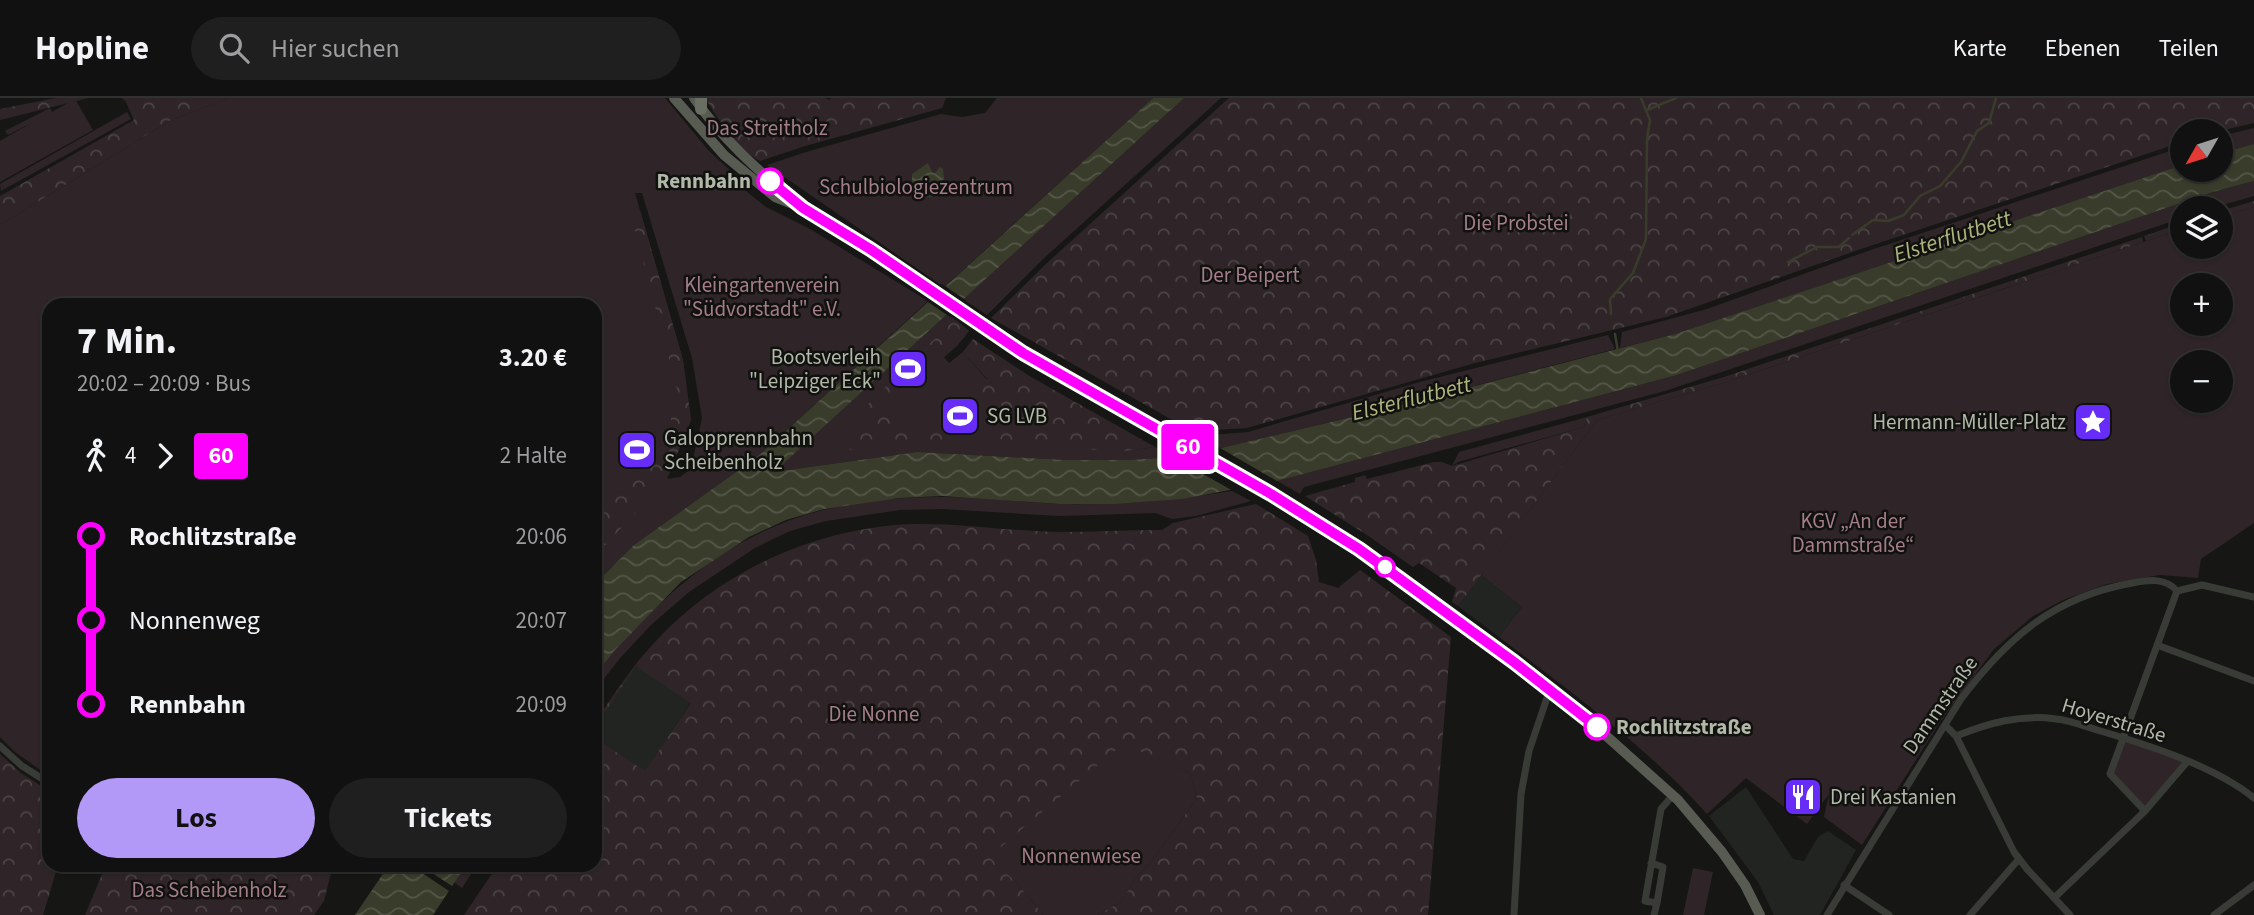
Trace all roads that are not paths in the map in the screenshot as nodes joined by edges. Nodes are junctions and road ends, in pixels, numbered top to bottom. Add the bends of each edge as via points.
1 (674, 98) edge
2 (694, 98) edge
3 (701, 104) edge
4 (803, 208) junction
5 (2177, 591) junction
6 (2253, 596) edge
7 (2157, 645) junction
8 (2254, 681) edge
9 (1550, 690) junction
10 (1946, 726) junction
11 (1956, 736) junction
12 (2121, 737) junction
13 (0, 746) edge
14 (2187, 762) junction
15 (42, 779) edge
16 (1673, 795) junction
17 (2254, 798) edge
18 (2145, 811) junction
19 (2019, 859) junction
20 (1651, 863) junction
21 (2254, 885) edge
22 (1844, 886) junction
23 (2054, 898) junction
24 (1657, 903) junction
25 (1514, 915) edge
26 (1654, 915) edge
27 (1760, 915) edge
28 (1827, 915) edge
29 (1889, 915) edge
30 (1970, 915) edge
31 (2070, 915) edge
32 (2214, 915) edge

1 - 4 main road via 728,160 775,197
2 - 3 main road
3 - 4 main road via 752,166
4 - 9 main road via 1050,369 1359,549
5 - 6 street via 2202,585
5 - 7 street
5 - 10 street, Dammstraße via 2161,580 2136,582 2080,597 2046,613 1984,668
7 - 8 street
7 - 12 street
9 - 16 main road
9 - 25 street via 1529,751 1521,794
10 - 11 street
10 - 22 street, Dammstraße
11 - 12 street, Hoyerstraße via 1991,722 2041,718
11 - 19 street
12 - 14 street, Hoyerstraße
12 - 18 street via 2110,774
13 - 15 street
14 - 17 street, Hoyerstraße via 2229,780
14 - 18 street
16 - 20 street via 1661,809
16 - 27 main road via 1722,852
18 - 23 street
19 - 23 street
19 - 30 street
20 - 24 street via 1664,867
20 - 24 street via 1645,901
21 - 32 street
22 - 28 street, Dammstraße
22 - 29 street
23 - 31 street
24 - 26 street

